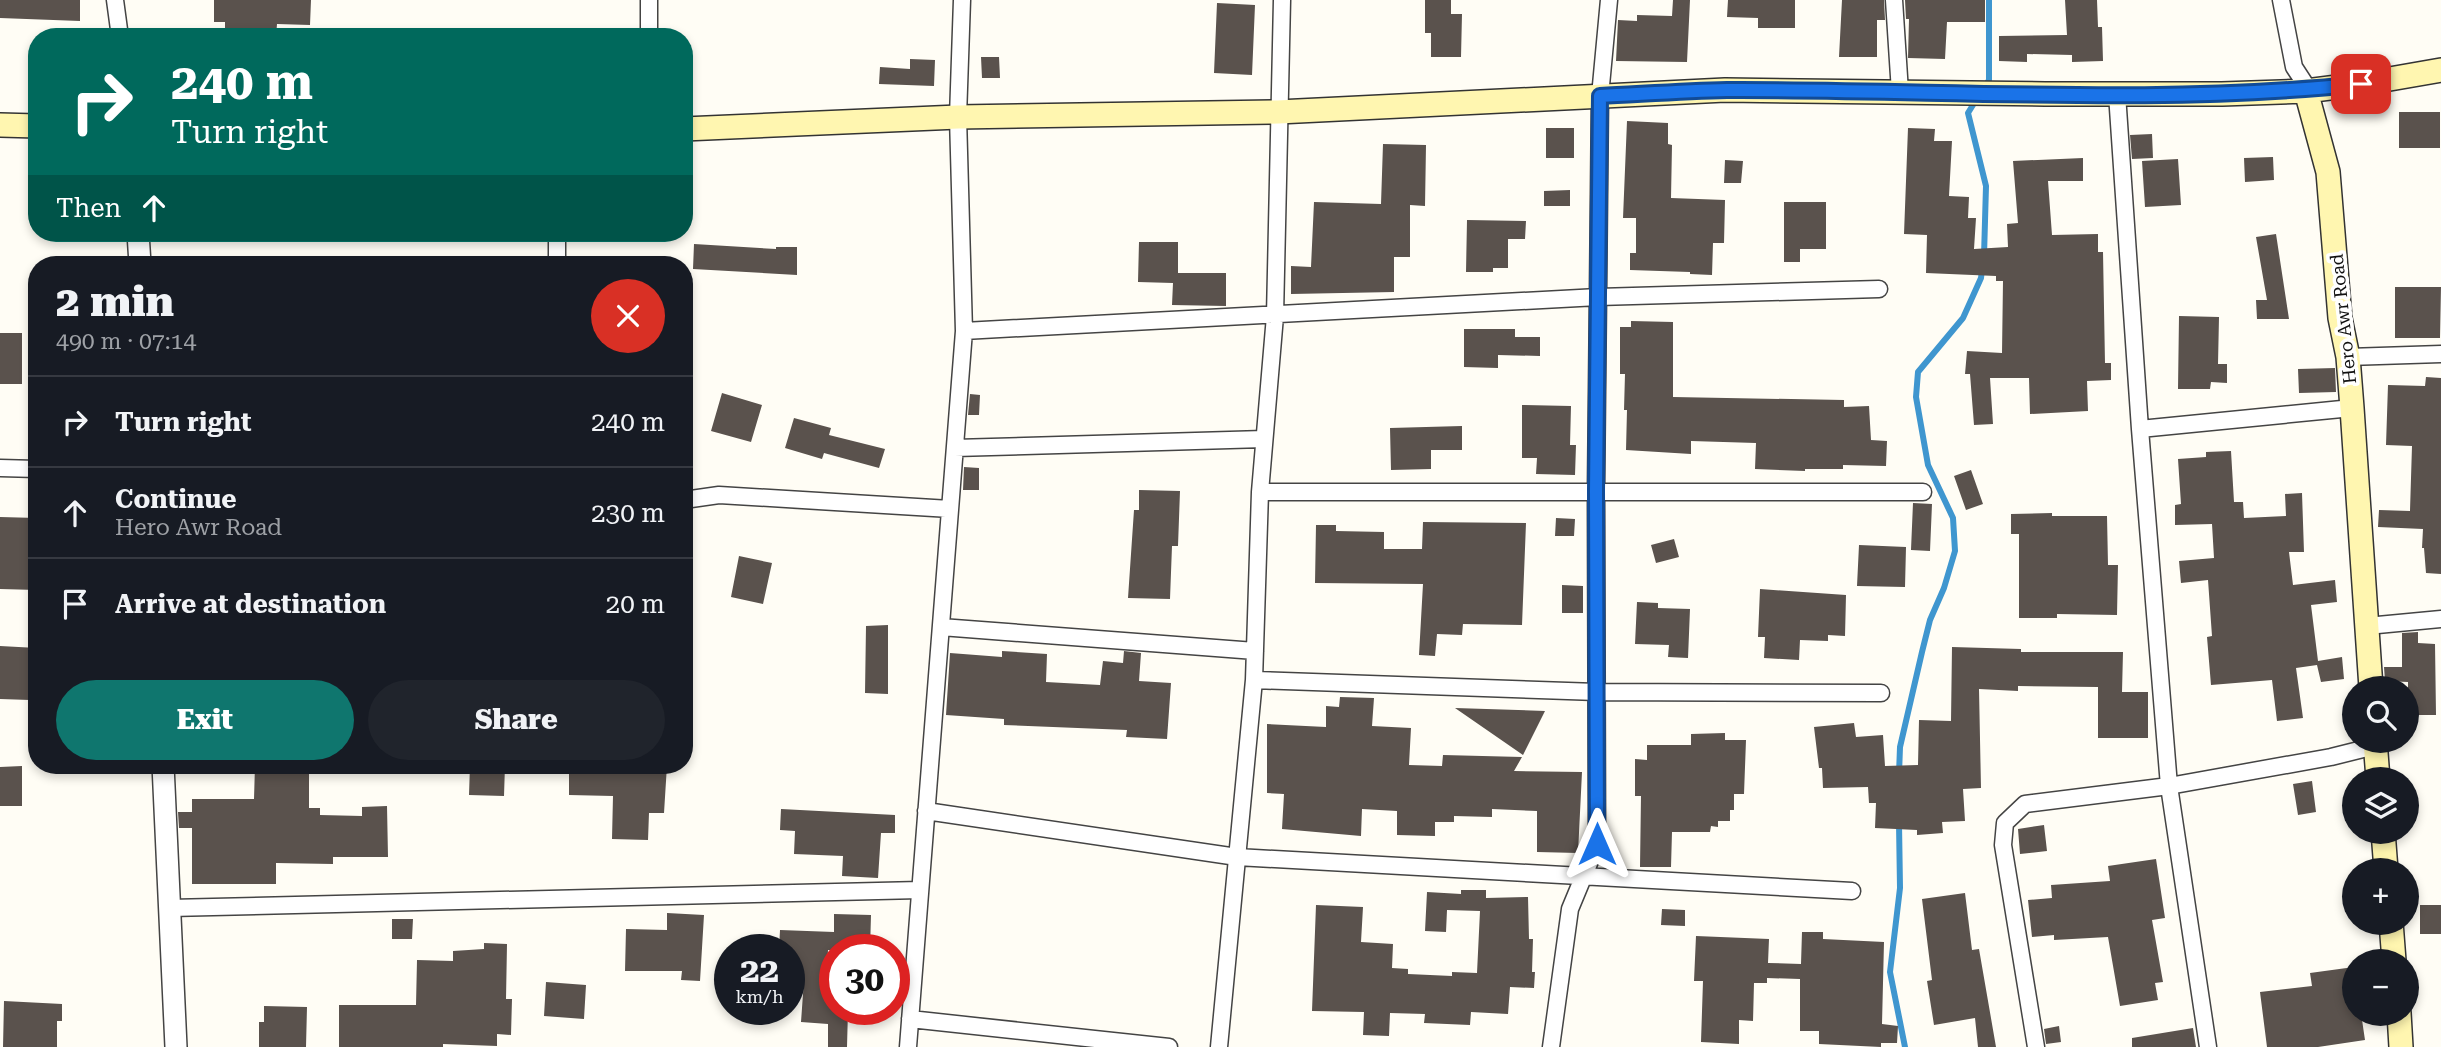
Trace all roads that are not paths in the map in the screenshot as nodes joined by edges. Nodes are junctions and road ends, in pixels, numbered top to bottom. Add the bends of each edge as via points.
1 (114, 0) edge
2 (649, 0) edge
3 (962, 0) edge
4 (1282, 0) edge
5 (1609, 0) edge
6 (1894, 0) edge
7 (2281, 0) edge
8 (119, 28) edge
9 (649, 28) edge
10 (2441, 70) edge
11 (2307, 90) junction
12 (1900, 93) junction
13 (2117, 94) junction
14 (1600, 96) junction
15 (1278, 112) junction
16 (958, 117) junction
17 (0, 125) edge
18 (28, 126) edge
19 (693, 129) edge
20 (1879, 289) dead end
21 (1598, 297) junction
22 (1275, 316) junction
23 (964, 331) junction
24 (2441, 354) edge
25 (2347, 357) junction
26 (2352, 408) junction
27 (2140, 429) junction
28 (1264, 439) junction
29 (955, 448) junction
30 (0, 468) edge
31 (28, 469) edge
32 (1596, 491) junction
33 (1260, 492) junction
34 (1923, 492) dead end
35 (693, 499) edge
36 (950, 509) junction
37 (2441, 619) edge
38 (941, 626) junction
39 (2367, 626) junction
40 (1255, 651) junction
41 (2370, 676) edge
42 (1254, 680) junction
43 (1597, 692) junction
44 (1881, 693) dead end
45 (2344, 753) edge
46 (163, 774) edge
47 (2169, 786) junction
48 (926, 811) junction
49 (1237, 856) junction
50 (1584, 876) junction
51 (920, 890) junction
52 (1852, 891) dead end
53 (170, 908) junction
54 (910, 1019) joint
55 (910, 1025) edge
56 (2400, 1026) edge
57 (176, 1047) edge
58 (908, 1047) edge
59 (1169, 1047) edge
60 (1219, 1047) edge
61 (1551, 1047) edge
62 (2036, 1047) edge
63 (2208, 1047) edge
64 (2401, 1047) edge

1 - 8 street
2 - 9 street
3 - 16 street
4 - 15 street
5 - 14 street
6 - 12 street
7 - 11 street via 2294,67
10 - 11 main road
11 - 13 main road
11 - 25 main road, Hero Awr Road via 2328,172
12 - 13 main road
12 - 14 main road via 1725,90
13 - 27 street
14 - 15 main road
14 - 21 street
15 - 16 main road
15 - 22 street
16 - 19 main road
16 - 23 street
17 - 18 main road
20 - 21 street
21 - 22 street
21 - 32 street
22 - 23 street
22 - 28 street
23 - 29 street
24 - 25 street
25 - 26 main road, Hero Awr Road
26 - 27 street
26 - 39 main road, Hero Awr Road
27 - 47 street
28 - 29 street
28 - 33 street
29 - 36 street
30 - 31 street
32 - 33 street
32 - 34 street
32 - 43 street
33 - 40 street
35 - 36 street via 719,495
36 - 38 street
37 - 39 street
38 - 40 street
38 - 48 street
39 - 41 main road, Hero Awr Road
40 - 42 street
42 - 43 street
42 - 49 street
43 - 44 street
43 - 50 street via 1597,844
45 - 47 street
46 - 53 street
47 - 62 street via 2025,804 2005,823 2003,845
47 - 63 street
48 - 49 street
48 - 51 street
49 - 50 street
49 - 60 street
50 - 52 street
50 - 61 street via 1570,909
51 - 53 street
51 - 54 street
53 - 57 street
54 - 59 street
55 - 58 street
56 - 64 main road

